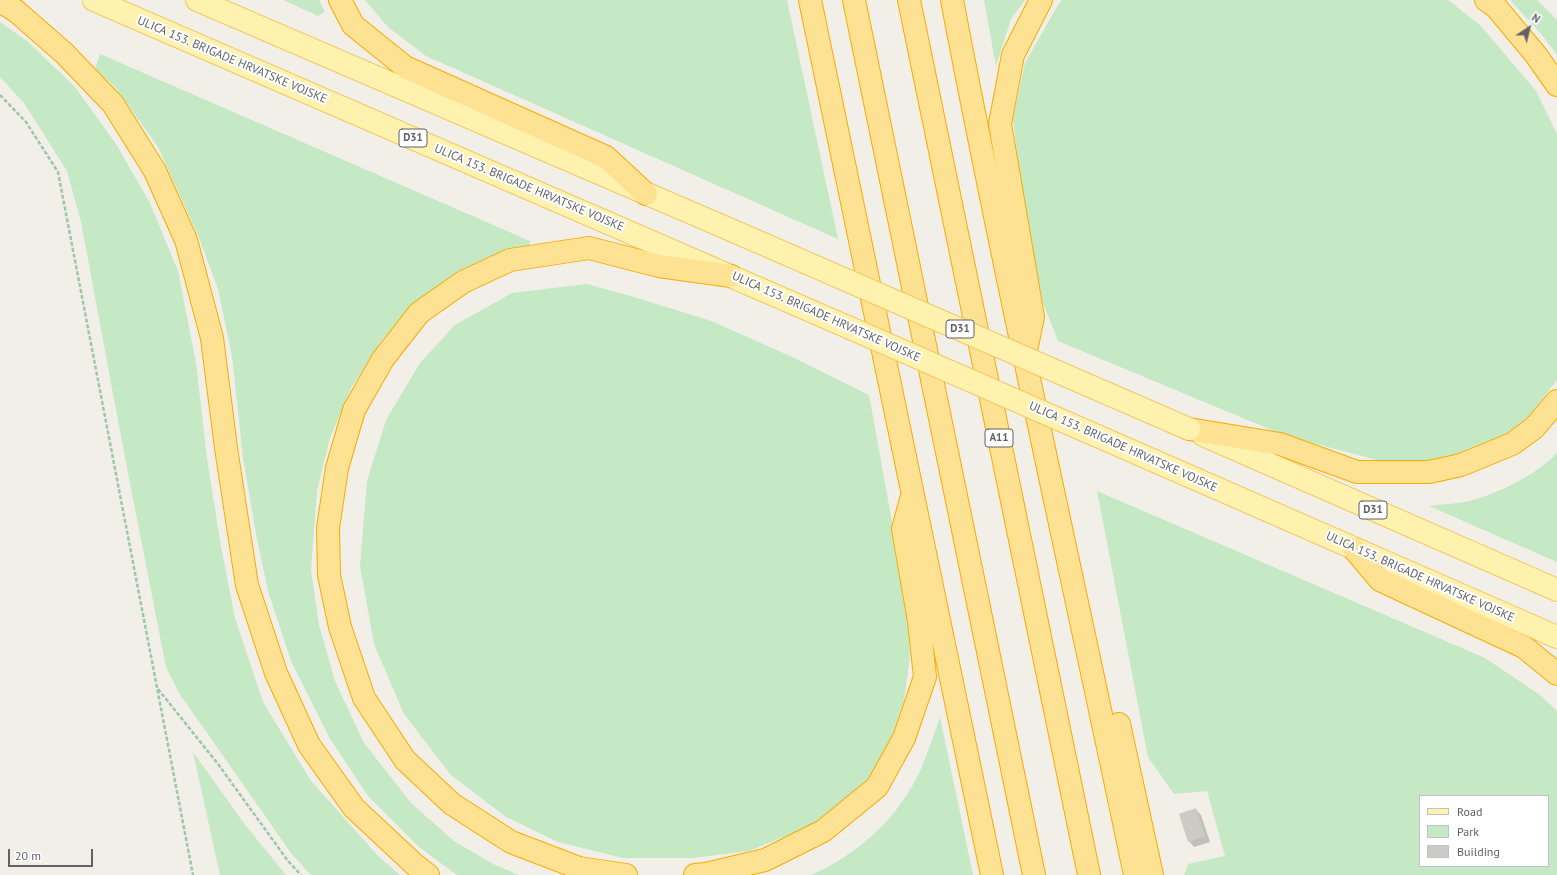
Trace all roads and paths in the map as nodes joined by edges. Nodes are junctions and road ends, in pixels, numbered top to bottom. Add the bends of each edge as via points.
1 (94, 0) edge
2 (197, 0) edge
3 (340, 0) edge
4 (796, 0) edge
5 (810, 0) edge
6 (854, 0) edge
7 (909, 0) edge
8 (952, 0) edge
9 (1041, 0) edge
10 (1486, 0) edge
11 (0, 1) edge
12 (819, 50) junction
13 (1557, 85) edge
14 (0, 95) edge
15 (646, 194) junction
16 (731, 276) junction
17 (1024, 357) junction
18 (1557, 401) edge
19 (1189, 429) junction
20 (913, 492) junction
21 (1354, 549) junction
22 (1557, 590) edge
23 (1082, 618) junction
24 (1557, 637) edge
25 (1557, 674) edge
26 (157, 689) junction
27 (193, 875) edge
28 (301, 875) edge
29 (428, 875) edge
30 (626, 875) edge
31 (695, 875) edge
32 (992, 875) edge
33 (1034, 875) edge
34 (1089, 875) edge
35 (1135, 875) edge
36 (1152, 875) edge

1 - 16 main road, ULICA 153. BRIGADE HRVATSKE VOJSKE / D31
2 - 15 main road, D31
3 - 15 highway via 353,25 405,67 606,157
4 - 12 highway via 800,22
5 - 12 highway
6 - 33 highway
7 - 34 highway, A11
8 - 17 highway
9 - 17 highway via 1012,55 1000,124 1033,317
10 - 13 highway via 1496,7
11 - 29 highway via 16,11 64,53 113,104 155,171 186,240 212,338 247,585 276,673 309,745 354,808
12 - 20 highway
14 - 26 path via 26,122 58,172
15 - 19 main road, D31, bridge
16 - 21 main road, ULICA 153. BRIGADE HRVATSKE VOJSKE / D31, bridge
16 - 30 highway via 659,266 589,248 510,260 463,282 419,313 383,359 354,410 337,468 328,528 329,575 340,627 364,698 405,760 452,804 511,842 579,868
17 - 23 highway
18 - 19 highway via 1534,428 1512,444 1461,465 1429,472 1357,472 1280,444
19 - 22 main road, D31
20 - 31 highway via 903,529 919,621 924,677 904,738 877,786 823,831 765,860
20 - 32 highway
21 - 24 main road, ULICA 153. BRIGADE HRVATSKE VOJSKE / D31
21 - 25 highway via 1380,580 1524,647
23 - 35 highway
23 - 36 highway via 1101,641
26 - 27 path
26 - 28 path via 218,764 288,861

